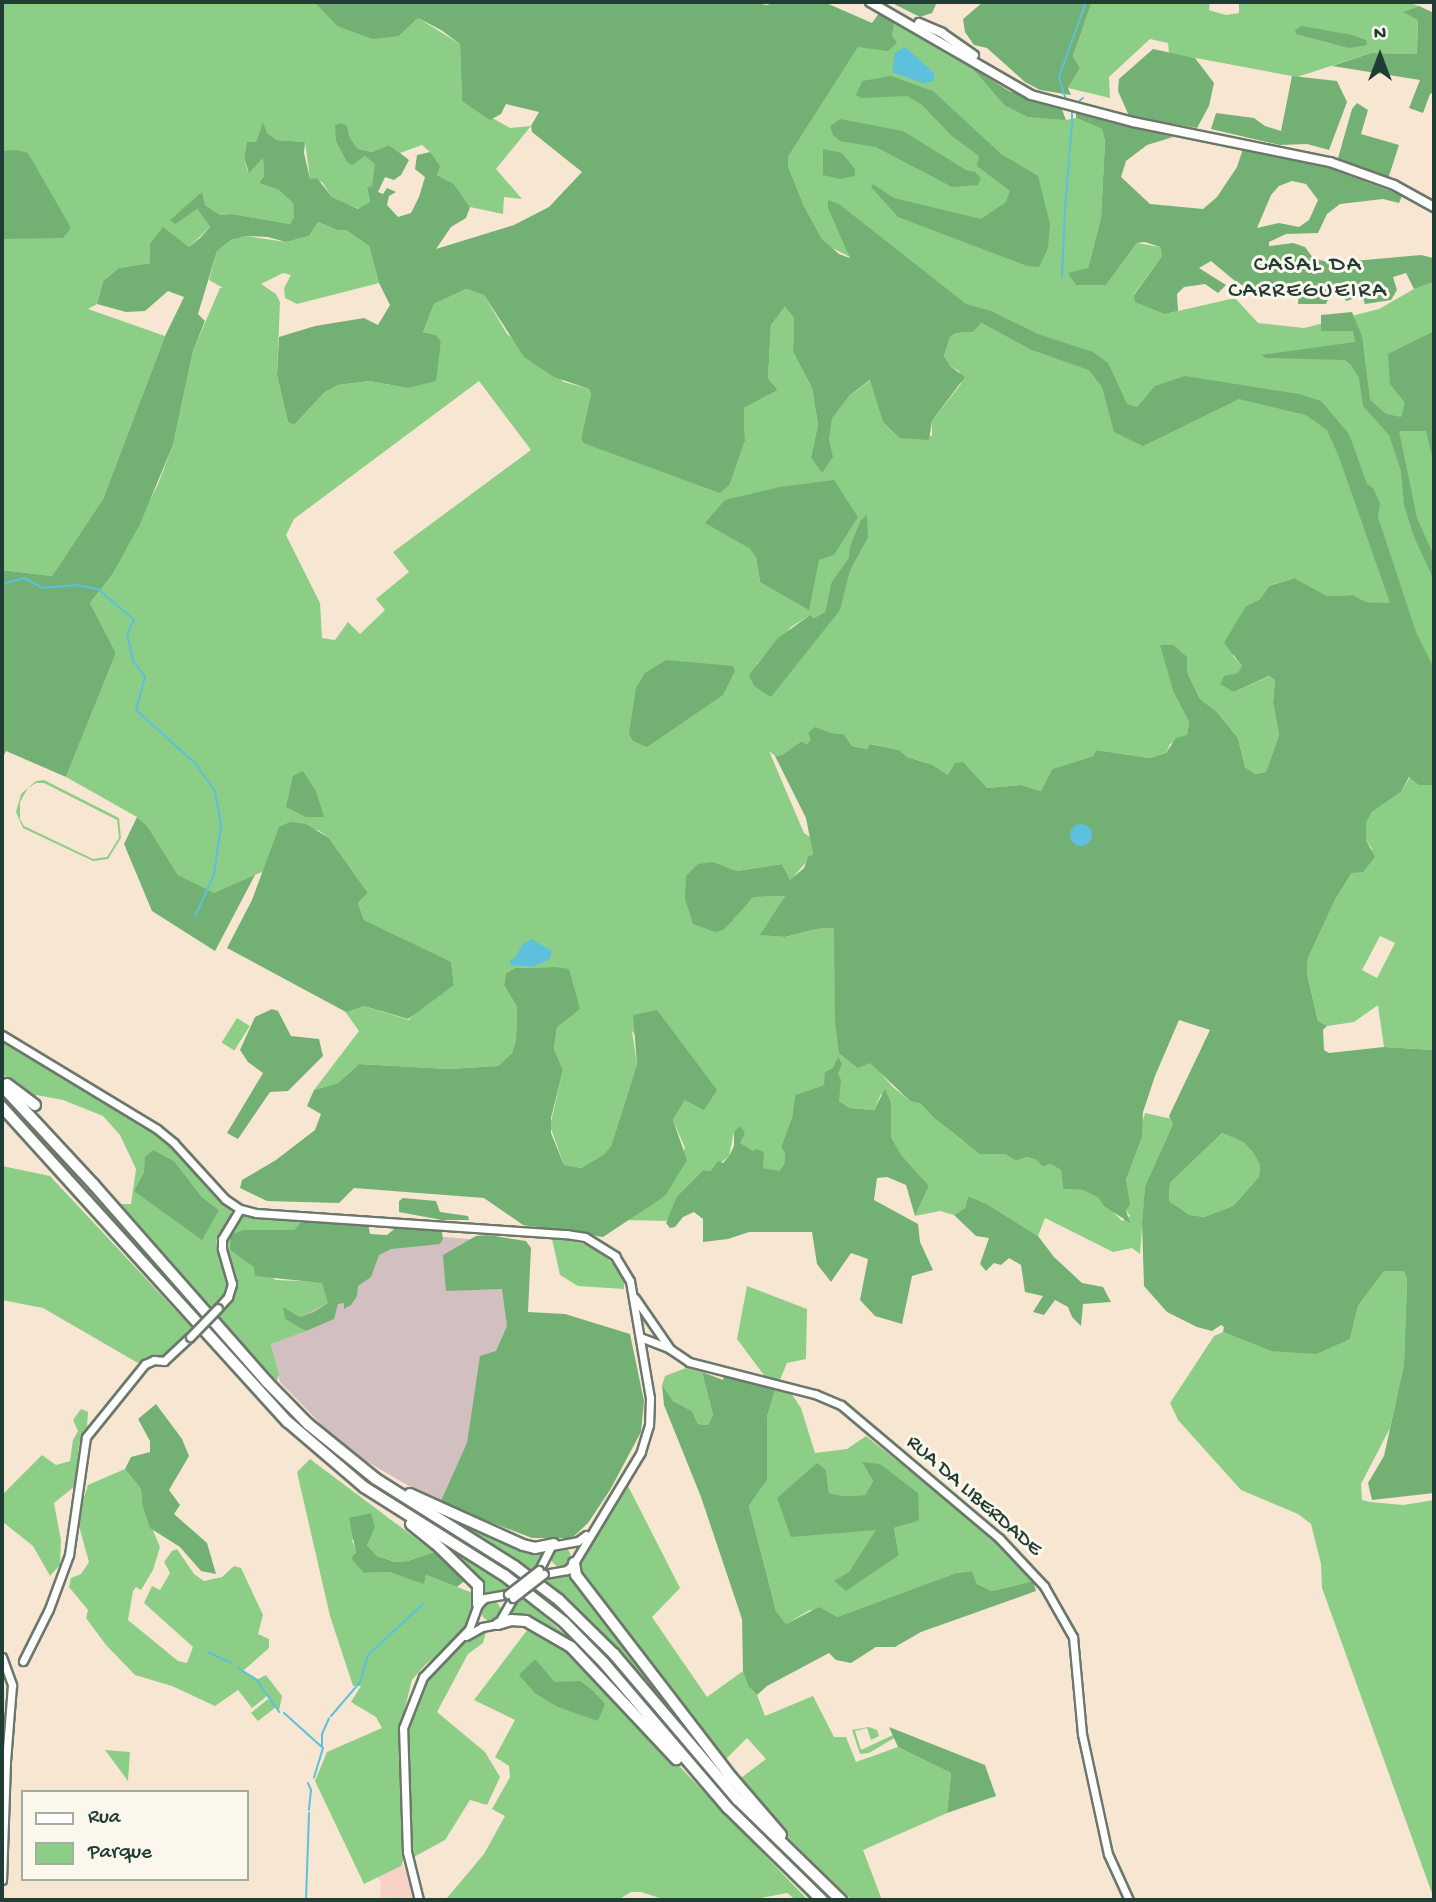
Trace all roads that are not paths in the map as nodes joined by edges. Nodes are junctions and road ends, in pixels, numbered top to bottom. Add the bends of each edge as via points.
1 (870, 2) edge
2 (878, 2) edge
3 (906, 20) junction
4 (942, 33) junction
5 (946, 44) junction
6 (1031, 95) junction
7 (1434, 207) edge
8 (2, 1035) edge
9 (2, 1080) edge
10 (2, 1086) edge
11 (34, 1105) dead end
12 (2, 1107) edge
13 (49, 1168) dead end
14 (117, 1200) dead end
15 (90, 1208) junction
16 (240, 1209) junction
17 (136, 1235) junction
18 (633, 1295) junction
19 (660, 1334) junction
20 (640, 1337) junction
21 (659, 1343) junction
22 (670, 1349) junction
23 (643, 1355) junction
24 (345, 1456) junction
25 (364, 1487) junction
26 (594, 1527) junction
27 (555, 1544) junction
28 (567, 1544) junction
29 (547, 1557) junction
30 (575, 1562) junction
31 (558, 1571) junction
32 (541, 1572) junction
33 (510, 1596) junction
34 (495, 1597) junction
35 (477, 1606) junction
36 (505, 1612) junction
37 (494, 1625) junction
38 (458, 1641) junction
39 (2, 1657) edge
40 (23, 1661) dead end
41 (727, 1808) junction
42 (810, 1871) junction
43 (2, 1880) edge
44 (419, 1900) edge
45 (822, 1900) edge
46 (841, 1900) edge
47 (1129, 1900) edge

1 - 3 main road
2 - 4 main road
3 - 4 main road
3 - 5 main road
4 - 5 main road
4 - 6 main road
5 - 6 main road
6 - 7 main road via 1122,120 1331,162 1394,185
8 - 16 street via 157,1129
9 - 11 highway
10 - 17 highway
12 - 15 highway
13 - 15 highway
14 - 17 highway
15 - 25 highway via 288,1422
16 - 18 street via 585,1237 615,1256 626,1271
16 - 40 street, bridge via 222,1239 232,1283 228,1297 164,1361 145,1364 86,1437 69,1555 61,1583
17 - 24 highway via 267,1382
18 - 19 street, RUA DA LIBERDADE
18 - 20 street
19 - 20 street via 650,1331
19 - 22 street, RUA DA LIBERDADE
20 - 21 street
20 - 23 street
21 - 22 street
21 - 23 street
22 - 47 street, RUA DA LIBERDADE via 694,1364 835,1401 976,1518 1044,1586 1073,1637 1082,1734 1113,1868
23 - 26 street via 651,1411 645,1442
24 - 27 highway via 422,1500 523,1545
24 - 42 highway via 514,1566 566,1607 629,1672 725,1786
25 - 35 highway via 436,1544 476,1583 480,1590
25 - 41 highway via 504,1575 564,1622
26 - 28 street
26 - 30 street
27 - 28 street
27 - 29 street
28 - 30 street via 574,1550
29 - 31 street
29 - 32 street
30 - 31 street
30 - 42 highway via 576,1575 732,1778
31 - 32 street
32 - 33 street, bridge
33 - 34 street
33 - 36 street
34 - 35 street via 485,1598
34 - 36 street
35 - 37 street via 481,1622
35 - 38 street via 469,1629
36 - 37 street
37 - 38 street
37 - 41 highway via 522,1620 571,1647
38 - 44 street via 423,1677 403,1728 408,1866
39 - 43 street via 12,1685
41 - 45 highway
42 - 46 highway

